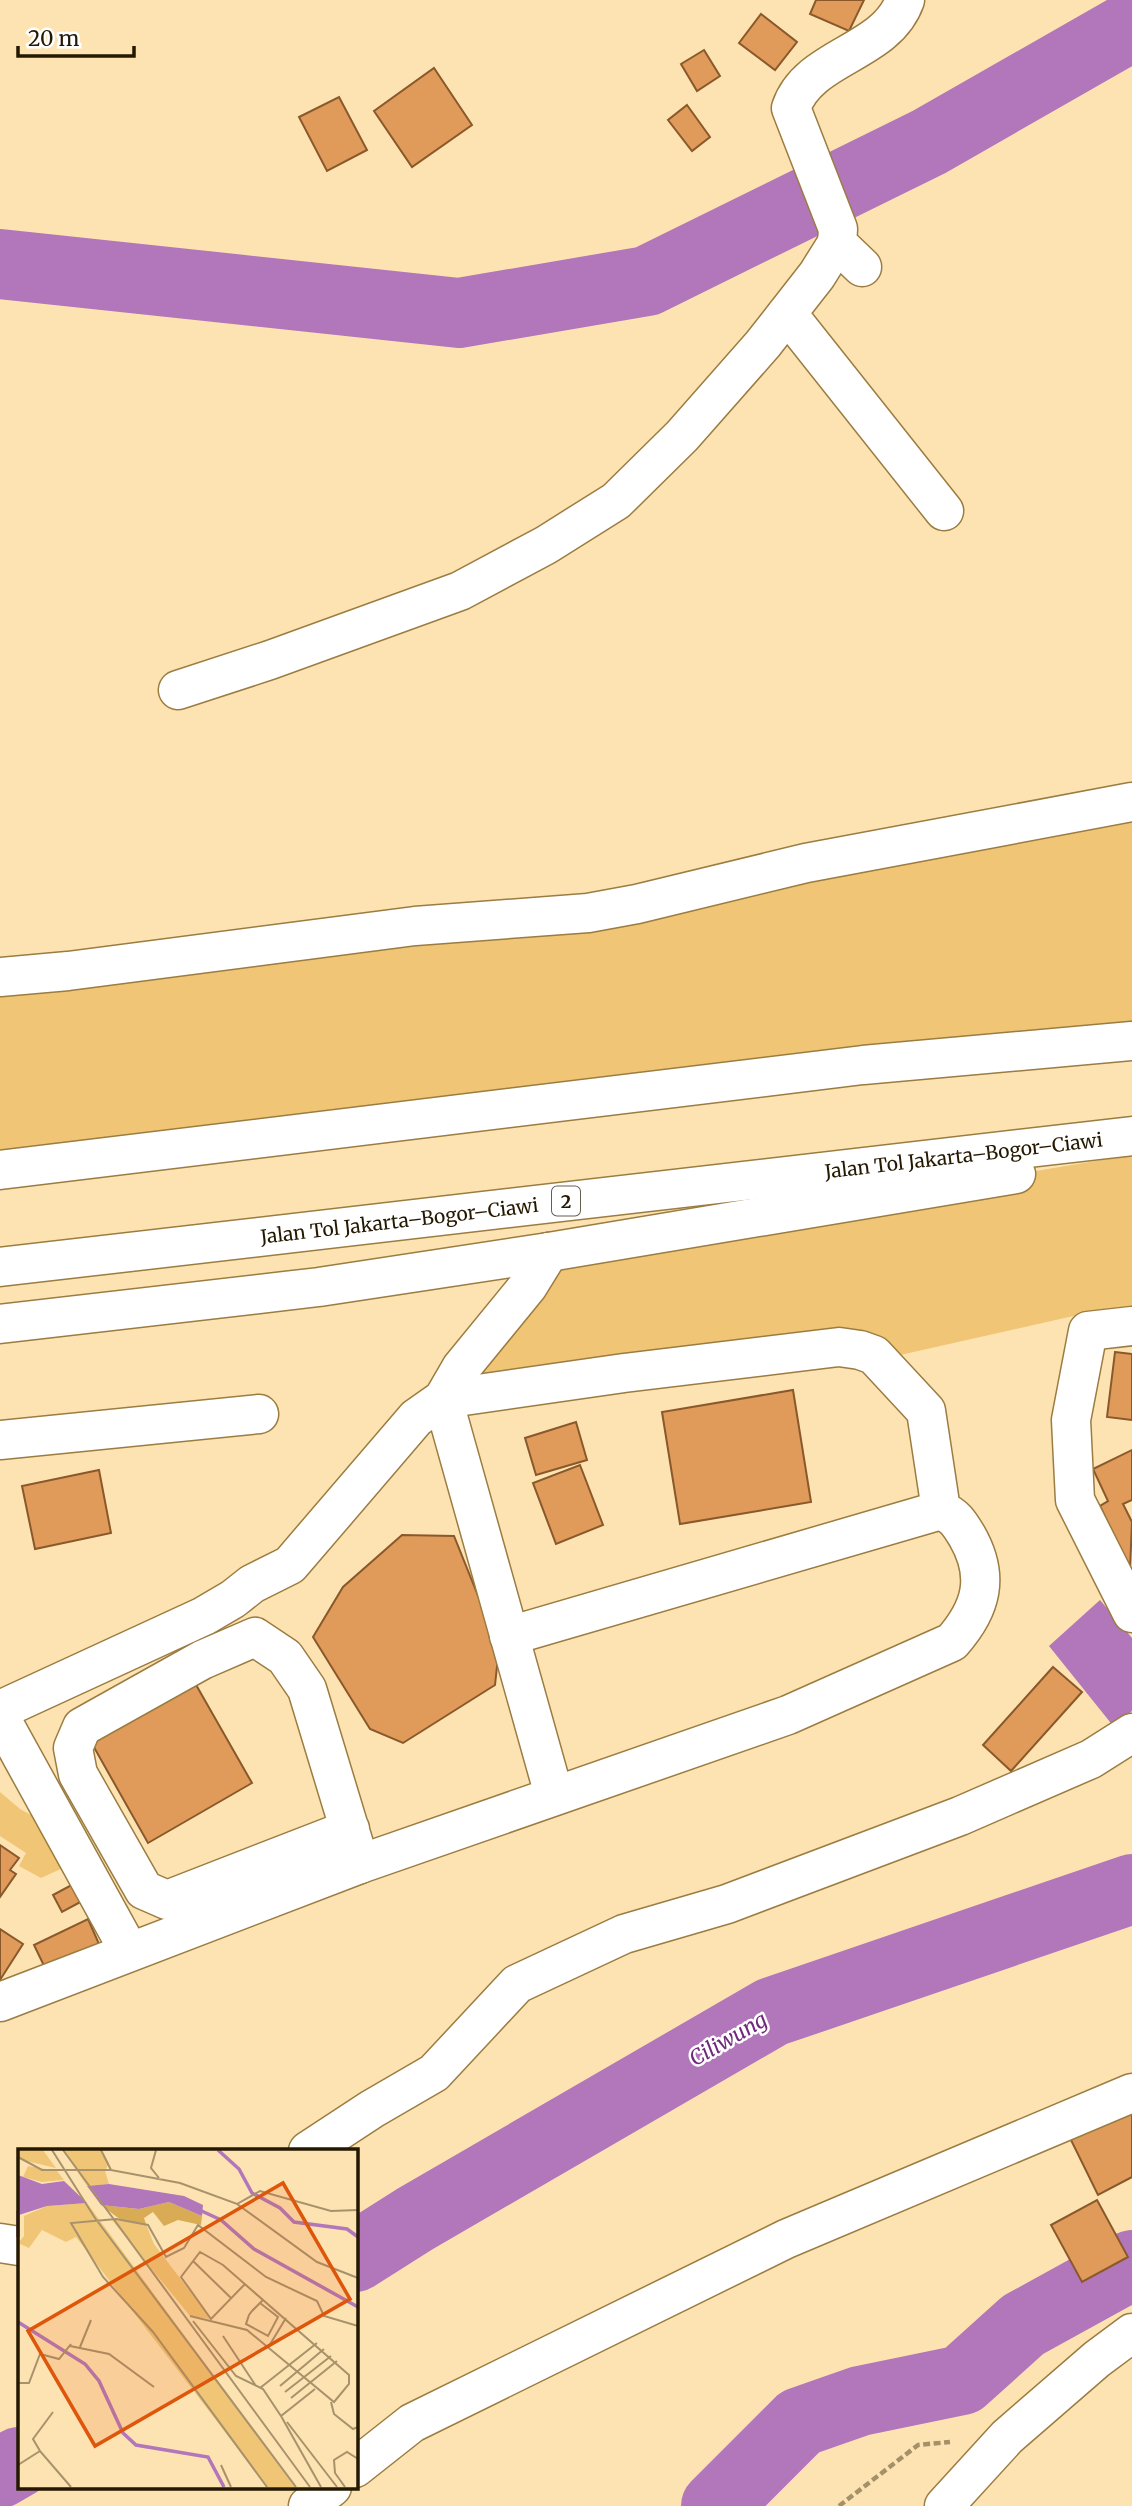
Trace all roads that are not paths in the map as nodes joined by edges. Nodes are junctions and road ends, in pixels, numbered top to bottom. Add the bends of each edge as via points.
1 (905, 0) edge
2 (786, 315) junction
3 (944, 511) dead end
4 (178, 690) dead end
5 (1132, 802) edge
6 (0, 977) edge
7 (1132, 1041) edge
8 (1132, 1136) edge
9 (1132, 1154) edge
10 (0, 1170) edge
11 (550, 1252) junction
12 (0, 1267) edge
13 (0, 1324) edge
14 (1132, 1326) edge
15 (443, 1399) junction
16 (259, 1414) dead end
17 (0, 1440) edge
18 (941, 1510) junction
19 (1132, 1613) edge
20 (509, 1636) junction
21 (0, 1710) edge
22 (0, 1717) edge
23 (1132, 1733) edge
24 (554, 1795) junction
25 (355, 1847) junction
26 (129, 1951) junction
27 (0, 2002) edge
28 (1132, 2092) edge
29 (311, 2149) edge
30 (0, 2243) edge
31 (18, 2246) edge
32 (1132, 2333) edge
33 (357, 2466) edge
34 (331, 2488) edge
35 (307, 2506) edge
36 (944, 2506) edge

1 - 2 main road via 894,20 867,43 815,75 796,95 791,108 843,239
2 - 3 main road
2 - 4 main road via 682,436 616,501 546,545 460,591
5 - 6 main road via 806,863 588,913 415,926
7 - 10 main road via 863,1065
8 - 12 main road, Jalan Tol Jakarta–Bogor–Ciawi / 2
9 - 11 main road
11 - 13 main road via 318,1287
11 - 15 main road via 461,1368
14 - 19 main road via 1088,1331 1071,1420 1075,1500
15 - 18 main road via 839,1347 860,1350 874,1355 926,1411
15 - 20 main road
15 - 21 main road via 416,1418 290,1565 251,1584 204,1616
16 - 17 main road
18 - 20 main road
18 - 24 main road via 954,1515 977,1554 981,1580 978,1602 953,1642 788,1715
20 - 24 main road
22 - 26 main road
23 - 29 main road via 1091,1759 960,1816 727,1904 624,1934 517,1984 433,2073
24 - 25 main road
25 - 25 main road via 307,1689 285,1657 256,1637 202,1660 82,1727 73,1748 78,1774 144,1890 167,1900
25 - 26 main road
26 - 27 main road
28 - 33 main road via 786,2239 412,2423
30 - 31 main road
32 - 36 main road via 1007,2437
34 - 35 main road

